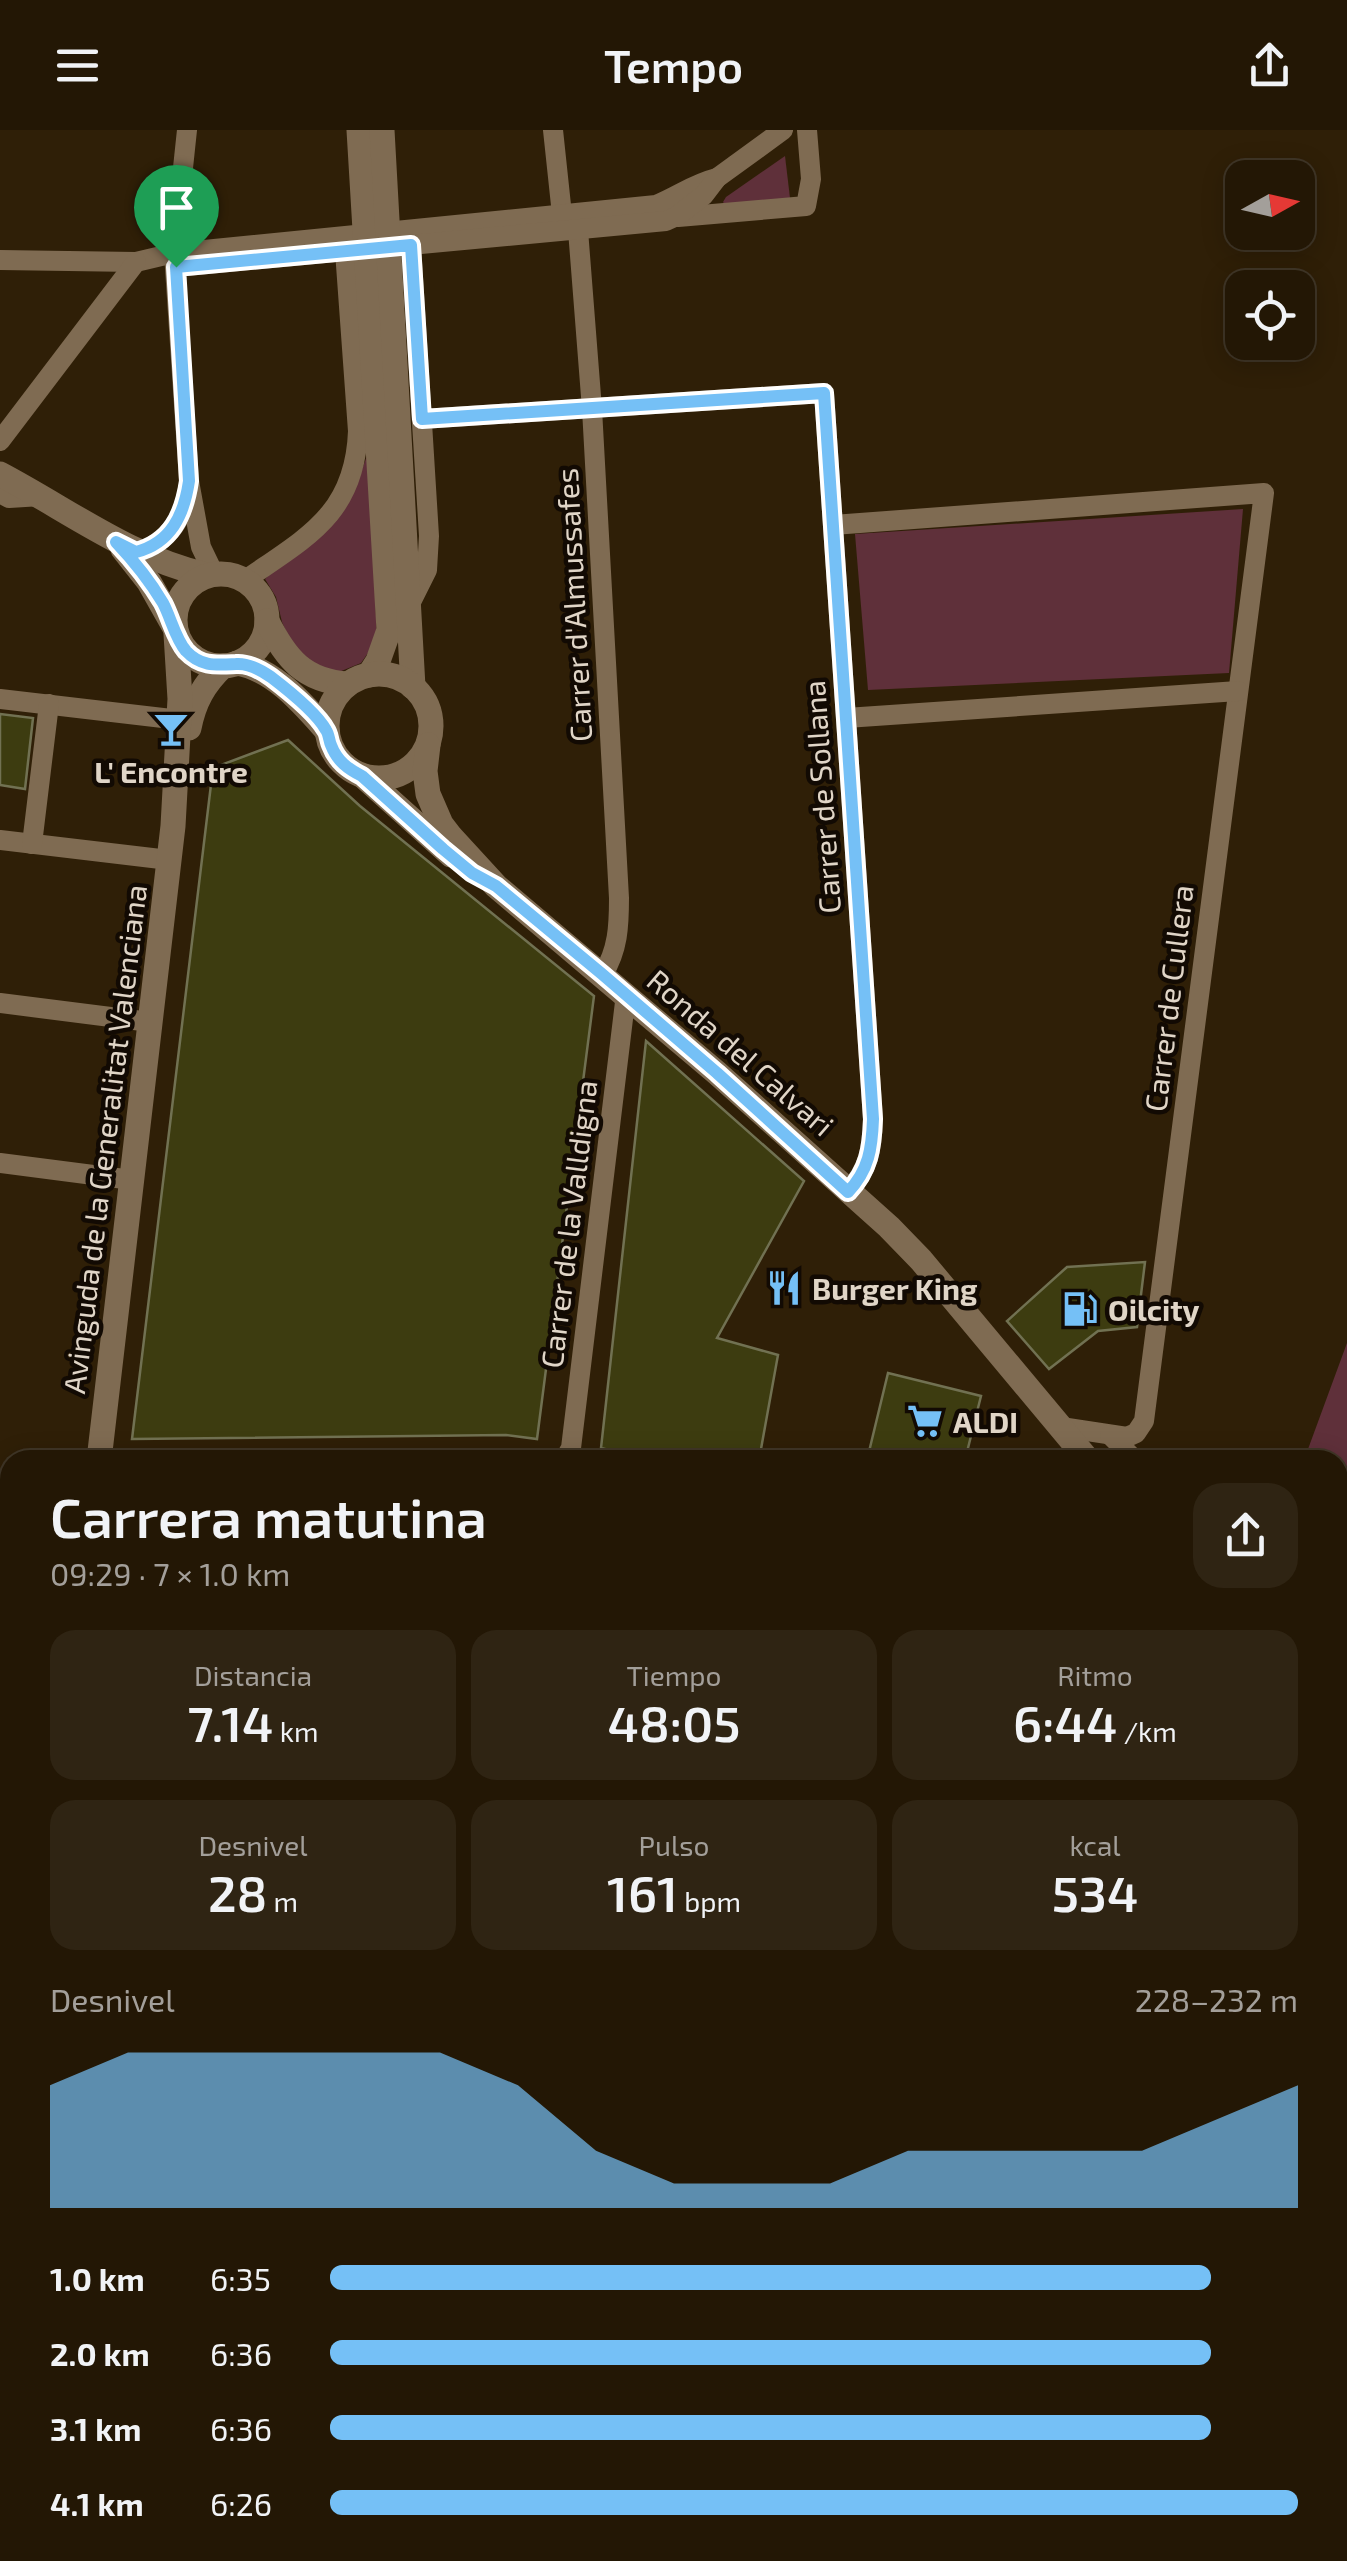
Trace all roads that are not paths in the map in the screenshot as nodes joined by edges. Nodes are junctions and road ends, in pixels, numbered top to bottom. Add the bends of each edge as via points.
1 (187, 130) edge
2 (360, 130) edge
3 (382, 130) edge
4 (552, 130) edge
5 (783, 130) edge
6 (806, 130) edge
7 (716, 178) junction
8 (676, 217) junction
9 (568, 225) junction
10 (405, 240) junction
11 (351, 245) junction
12 (0, 260) edge
13 (175, 260) junction
14 (136, 262) junction
15 (592, 409) junction
16 (422, 419) junction
17 (0, 441) edge
18 (0, 474) edge
19 (189, 481) junction
20 (0, 493) edge
21 (41, 496) junction
22 (833, 525) junction
23 (126, 547) junction
24 (210, 575) junction
25 (245, 580) junction
26 (410, 604) junction
27 (267, 621) junction
28 (176, 631) junction
29 (230, 665) junction
30 (359, 680) junction
31 (414, 687) junction
32 (1238, 691) junction
33 (0, 699) edge
34 (49, 704) junction
35 (846, 718) junction
36 (180, 720) junction
37 (327, 731) junction
38 (428, 744) junction
39 (362, 776) junction
40 (173, 826) junction
41 (0, 840) edge
42 (32, 844) junction
43 (169, 860) junction
44 (496, 886) junction
45 (602, 974) junction
46 (626, 994) junction
47 (0, 1004) edge
48 (150, 1022) junction
49 (0, 1163) edge
50 (132, 1180) junction
51 (848, 1192) junction
52 (1061, 1427) junction
53 (100, 1450) edge
54 (570, 1450) edge
55 (1080, 1450) edge
56 (1122, 1450) edge

1 - 13 street
2 - 30 street via 389,630 378,661
3 - 26 street
4 - 9 street, Carrer d'Almussafes
5 - 7 street
6 - 8 street via 806,206
7 - 8 street
7 - 9 street via 656,205
8 - 9 street
9 - 10 street
9 - 15 street, Carrer d'Almussafes
10 - 11 street
10 - 16 street
11 - 13 street
11 - 25 street via 358,431 350,484 330,516
12 - 14 street
13 - 14 street
13 - 19 street
14 - 17 street
15 - 16 street
15 - 22 street, Carrer de Sollana via 824,393
15 - 45 street, Carrer d'Almussafes via 618,898 616,944
16 - 26 street via 427,570
18 - 21 street
19 - 23 street via 171,530 156,545
19 - 24 street
20 - 21 street
21 - 23 street
22 - 32 street, Carrer de Cullera via 1264,493
22 - 35 street, Carrer de Sollana
23 - 24 street
23 - 28 street
24 - 25 street
24 - 28 street via 182,593
25 - 27 street via 262,598
26 - 31 street
27 - 29 street via 255,651
27 - 30 street via 298,666 320,679
28 - 29 street via 194,658
28 - 36 street, Avinguda de la Generalitat Valenciana
29 - 37 street via 269,676
29 - 40 street, Avinguda de la Generalitat Valenciana via 202,689 193,710
30 - 31 street via 385,674
30 - 37 street via 332,705
31 - 38 street via 431,720
32 - 35 street
32 - 56 street, Carrer de Cullera via 1144,1421
33 - 34 street
34 - 36 street
34 - 42 street
35 - 51 street, Carrer de Sollana via 873,1119 867,1164
36 - 40 street, Avinguda de la Generalitat Valenciana
37 - 39 street via 338,759
38 - 39 street via 402,774
38 - 44 street, Ronda del Calvari via 425,778 433,810
39 - 44 street, Ronda del Calvari via 472,873
40 - 43 street, Avinguda de la Generalitat Valenciana
41 - 42 street
42 - 43 street
43 - 48 street, Avinguda de la Generalitat Valenciana
44 - 45 street, Ronda del Calvari
45 - 46 street, Ronda del Calvari
46 - 51 street, Ronda del Calvari
46 - 54 street, Carrer de la Valldigna
47 - 48 street
48 - 50 street, Avinguda de la Generalitat Valenciana
49 - 50 street
50 - 53 street, Avinguda de la Generalitat Valenciana
51 - 52 street, Ronda del Calvari via 921,1260
52 - 55 street, Ronda del Calvari
52 - 56 street, Carrer de Cullera

